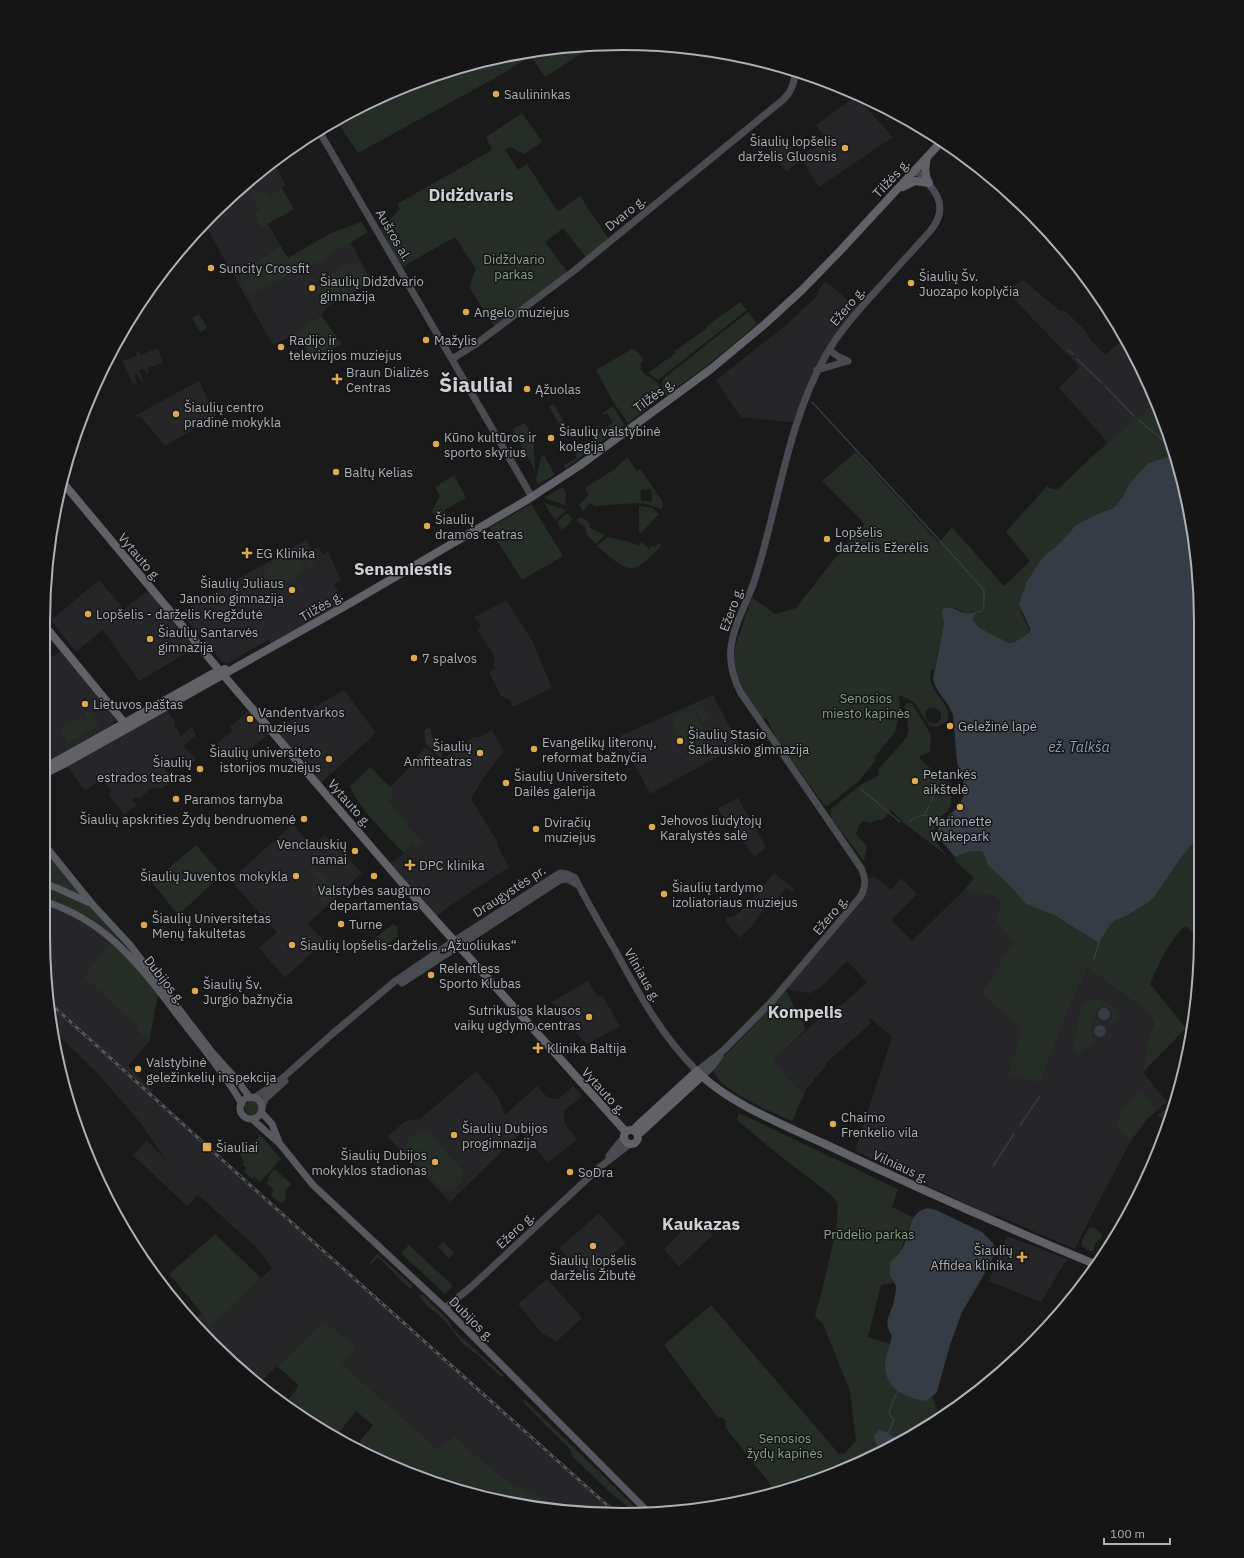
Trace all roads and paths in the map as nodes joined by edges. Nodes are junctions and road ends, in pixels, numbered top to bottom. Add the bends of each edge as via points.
1 (794, 76) edge
2 (322, 136) edge
3 (938, 145) edge
4 (927, 157) junction
5 (915, 170) junction
6 (929, 183) junction
7 (895, 191) junction
8 (829, 350) junction
9 (452, 359) junction
10 (817, 370) junction
11 (66, 487) edge
12 (532, 497) junction
13 (50, 632) edge
14 (222, 673) junction
15 (126, 726) junction
16 (50, 765) edge
17 (50, 770) edge
18 (50, 852) edge
19 (577, 885) joint
20 (50, 886) edge
21 (50, 904) edge
22 (93, 905) junction
23 (456, 943) junction
24 (699, 1074) junction
25 (252, 1098) junction
26 (242, 1104) junction
27 (262, 1109) junction
28 (252, 1119) junction
29 (635, 1132) junction
30 (625, 1135) junction
31 (280, 1144) junction
32 (630, 1144) junction
33 (600, 1167) junction
34 (1092, 1263) edge
35 (445, 1308) junction
36 (643, 1507) edge

1 - 9 main road, Dvaro g. via 792,90 784,99 579,267
2 - 9 main road, Aušros al.
3 - 4 highway, Tilžės g.
4 - 5 highway, Tilžės g.
4 - 6 highway via 925,174
5 - 6 main road, Ežero g.
5 - 7 highway, Tilžės g.
6 - 7 highway via 915,181
6 - 8 main road, Ežero g. via 940,205 935,225 859,309
7 - 12 highway, Tilžės g. via 802,290 730,354 579,466
8 - 10 main road, Ežero g.
8 - 10 main road via 848,361
9 - 12 main road, Aušros al.
10 - 24 main road, Ežero g. via 795,430 755,579 735,630 731,646 732,667 736,684 745,701 859,864 865,886 847,915 772,1001 724,1050 711,1068
11 - 14 highway, Vytauto g.
12 - 14 highway, Tilžės g. via 309,627
13 - 15 highway
14 - 15 highway, Tilžės g. via 212,674
14 - 23 highway, Vytauto g.
15 - 16 highway, Tilžės g.
15 - 17 highway, Tilžės g.
18 - 22 main road, Dubijos g.
19 - 23 main road, Draugystės pr. via 571,875 560,873
19 - 24 main road, Vilniaus g. via 660,1028
20 - 22 main road, Dubijos g.
21 - 26 main road, Dubijos g. via 81,916 122,947 203,1048
22 - 25 main road, Dubijos g. via 130,945 211,1051
23 - 25 main road, Draugystės pr. via 375,997 278,1082
23 - 27 main road, Draugystės pr. via 378,1001 265,1099
23 - 30 highway, Vytauto g.
24 - 29 highway, Ežero g. via 641,1132
24 - 34 highway, Vilniaus g. via 744,1105 814,1139 1009,1229
25 - 26 main road
25 - 27 main road via 259,1101
26 - 28 main road via 242,1113
27 - 28 main road via 257,1118
27 - 31 main road, Dubijos g. via 272,1124
28 - 31 main road, Dubijos g.
29 - 30 highway, Ežero g. via 631,1130
29 - 32 highway, Ežero g. via 638,1136 636,1142
30 - 32 highway via 627,1143
30 - 33 main road, Ežero g.
31 - 35 main road, Dubijos g. via 316,1188
32 - 33 main road, Ežero g.
33 - 35 main road, Ežero g.
35 - 36 main road, Dubijos g.

